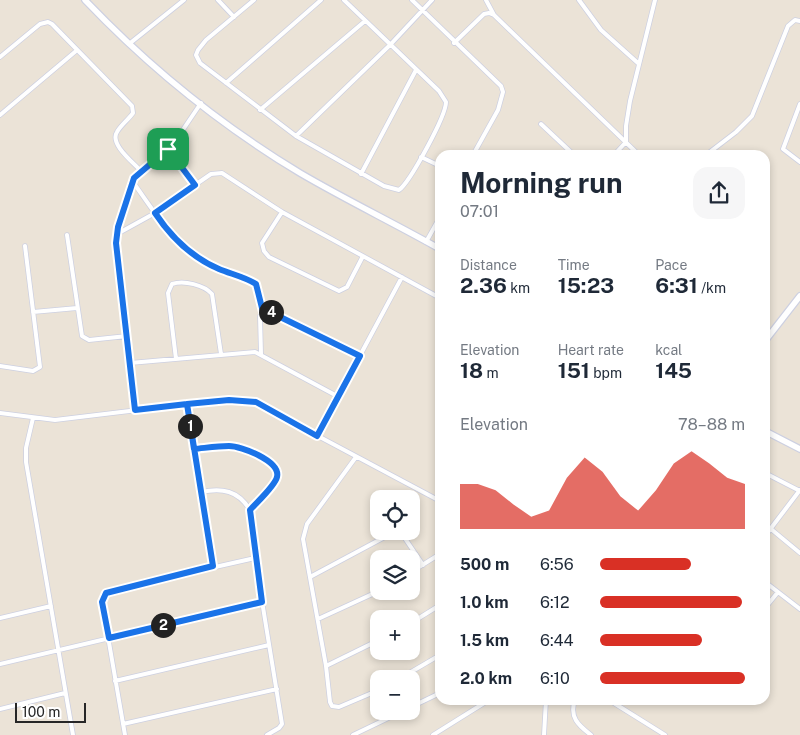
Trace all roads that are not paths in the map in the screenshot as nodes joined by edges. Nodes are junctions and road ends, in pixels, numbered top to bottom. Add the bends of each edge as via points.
1 (85, 0) edge
2 (184, 0) edge
3 (218, 0) edge
4 (254, 0) edge
5 (321, 0) edge
6 (344, 0) edge
7 (412, 0) edge
8 (432, 0) edge
9 (486, 0) edge
10 (579, 0) edge
11 (655, 0) edge
12 (423, 10) junction
13 (494, 15) junction
14 (234, 17) junction
15 (365, 21) junction
16 (800, 21) edge
17 (454, 43) junction
18 (128, 45) junction
19 (390, 45) junction
20 (76, 51) junction
21 (0, 57) edge
22 (639, 64) junction
23 (416, 70) junction
24 (226, 83) junction
25 (201, 104) junction
26 (800, 104) edge
27 (260, 110) junction
28 (0, 115) edge
29 (540, 124) dead end
30 (296, 136) junction
31 (626, 142) junction
32 (168, 149) junction
33 (477, 150) edge
34 (569, 150) edge
35 (619, 150) edge
36 (634, 150) edge
37 (713, 150) edge
38 (422, 157) junction
39 (800, 162) edge
40 (435, 164) edge
41 (141, 171) junction
42 (361, 174) junction
43 (133, 182) junction
44 (195, 185) junction
45 (282, 212) junction
46 (155, 213) junction
47 (435, 226) edge
48 (116, 234) junction
49 (67, 235) dead end
50 (426, 242) junction
51 (25, 246) dead end
52 (435, 246) edge
53 (363, 256) junction
54 (402, 277) junction
55 (435, 295) edge
56 (799, 301) edge
57 (77, 308) junction
58 (33, 312) junction
59 (263, 312) junction
60 (770, 335) edge
61 (127, 336) junction
62 (221, 354) junction
63 (261, 354) junction
64 (360, 356) junction
65 (176, 358) junction
66 (130, 364) junction
67 (0, 366) edge
68 (338, 396) junction
69 (187, 404) junction
70 (135, 410) junction
71 (0, 413) edge
72 (33, 418) junction
73 (770, 434) edge
74 (317, 436) junction
75 (194, 449) junction
76 (800, 450) edge
77 (356, 457) junction
78 (770, 476) edge
79 (800, 491) edge
80 (201, 492) junction
81 (435, 498) edge
82 (250, 510) junction
83 (771, 529) joint
84 (381, 540) edge
85 (405, 540) edge
86 (800, 553) edge
87 (435, 557) edge
88 (255, 558) junction
89 (423, 565) junction
90 (213, 566) junction
91 (420, 567) edge
92 (310, 577) junction
93 (770, 586) edge
94 (778, 592) junction
95 (370, 595) edge
96 (262, 602) junction
97 (770, 602) edge
98 (51, 606) junction
99 (435, 608) edge
100 (800, 609) edge
101 (420, 617) edge
102 (0, 618) edge
103 (318, 619) junction
104 (109, 638) junction
105 (370, 644) edge
106 (269, 645) junction
107 (59, 650) junction
108 (435, 658) edge
109 (0, 664) edge
110 (326, 666) junction
111 (414, 670) edge
112 (115, 681) junction
113 (277, 689) junction
114 (66, 693) junction
115 (370, 694) edge
116 (435, 695) edge
117 (420, 703) edge
118 (481, 705) edge
119 (546, 705) edge
120 (573, 705) edge
121 (617, 705) edge
122 (0, 709) edge
123 (384, 720) edge
124 (123, 724) junction
125 (73, 735) edge
126 (125, 735) edge
127 (267, 735) edge
128 (353, 735) edge
129 (433, 735) edge
130 (544, 735) edge
131 (590, 735) edge
132 (665, 735) edge

1 - 18 street
2 - 18 street
3 - 14 street
4 - 14 street
5 - 24 street
6 - 15 street
7 - 12 street
8 - 12 street
9 - 13 street
10 - 22 street via 601,30
11 - 22 street
12 - 17 street
12 - 19 street
13 - 17 street via 484,14
13 - 31 street
14 - 24 street via 202,44 196,55 200,63
15 - 19 street
15 - 27 street
16 - 37 street via 795,20 788,26 752,116
17 - 33 street via 501,86 503,92 498,110
18 - 25 street
19 - 23 street
19 - 30 street
20 - 21 street via 52,24 43,22
20 - 28 street
20 - 41 street via 133,109 115,139
22 - 31 street via 627,116
23 - 38 street via 446,102 445,111
23 - 42 street
24 - 27 street
25 - 32 street
25 - 50 street via 301,174
26 - 39 street via 783,149
27 - 30 street
29 - 34 street
30 - 42 street
31 - 35 street
31 - 36 street
32 - 41 street
32 - 44 street
38 - 40 street
38 - 42 street via 399,190
41 - 43 street
43 - 46 street
43 - 48 street
44 - 45 street via 211,174 222,173
44 - 46 street
45 - 53 street
45 - 53 street via 262,243 269,257 341,291 348,285
46 - 48 street
46 - 59 street via 191,253 217,269 256,284
47 - 50 street
48 - 61 street
49 - 57 street
50 - 52 street
51 - 58 street
53 - 54 street
54 - 55 street
54 - 64 street
56 - 60 street
57 - 58 street
57 - 61 street via 79,330 86,339
58 - 67 street via 39,369
59 - 63 street via 260,316
59 - 64 street via 272,313
61 - 66 street
62 - 63 street
62 - 65 street
62 - 65 street via 212,294 201,287 180,282 172,284 168,292
63 - 68 street
64 - 68 street
65 - 66 street
66 - 70 street
68 - 74 street
69 - 70 street
69 - 74 street via 229,400 256,402
69 - 75 street
70 - 72 street via 54,420
71 - 72 street
72 - 98 street via 26,462
73 - 76 street
74 - 77 street
75 - 80 street
75 - 82 street via 234,447 272,463 277,477
77 - 81 street
77 - 92 street via 304,528
78 - 79 street
79 - 83 street
80 - 82 street via 222,489 233,493
80 - 90 street
82 - 88 street
83 - 86 street
84 - 92 street
85 - 89 street
87 - 89 street
88 - 90 street
88 - 96 street
89 - 91 street
90 - 104 street via 106,593 102,602
92 - 103 street
93 - 94 street
94 - 97 street
94 - 100 street
95 - 103 street
96 - 104 street
96 - 106 street
98 - 102 street
98 - 107 street
99 - 101 street
103 - 110 street
104 - 107 street
104 - 112 street
105 - 110 street
106 - 112 street
106 - 113 street
107 - 109 street
107 - 114 street
108 - 111 street
110 - 115 street via 332,706 339,707
112 - 124 street
113 - 124 street
113 - 127 street via 282,724
114 - 122 street
114 - 125 street
116 - 117 street
118 - 129 street
119 - 130 street
120 - 131 street via 573,716
121 - 132 street
123 - 128 street
124 - 126 street

